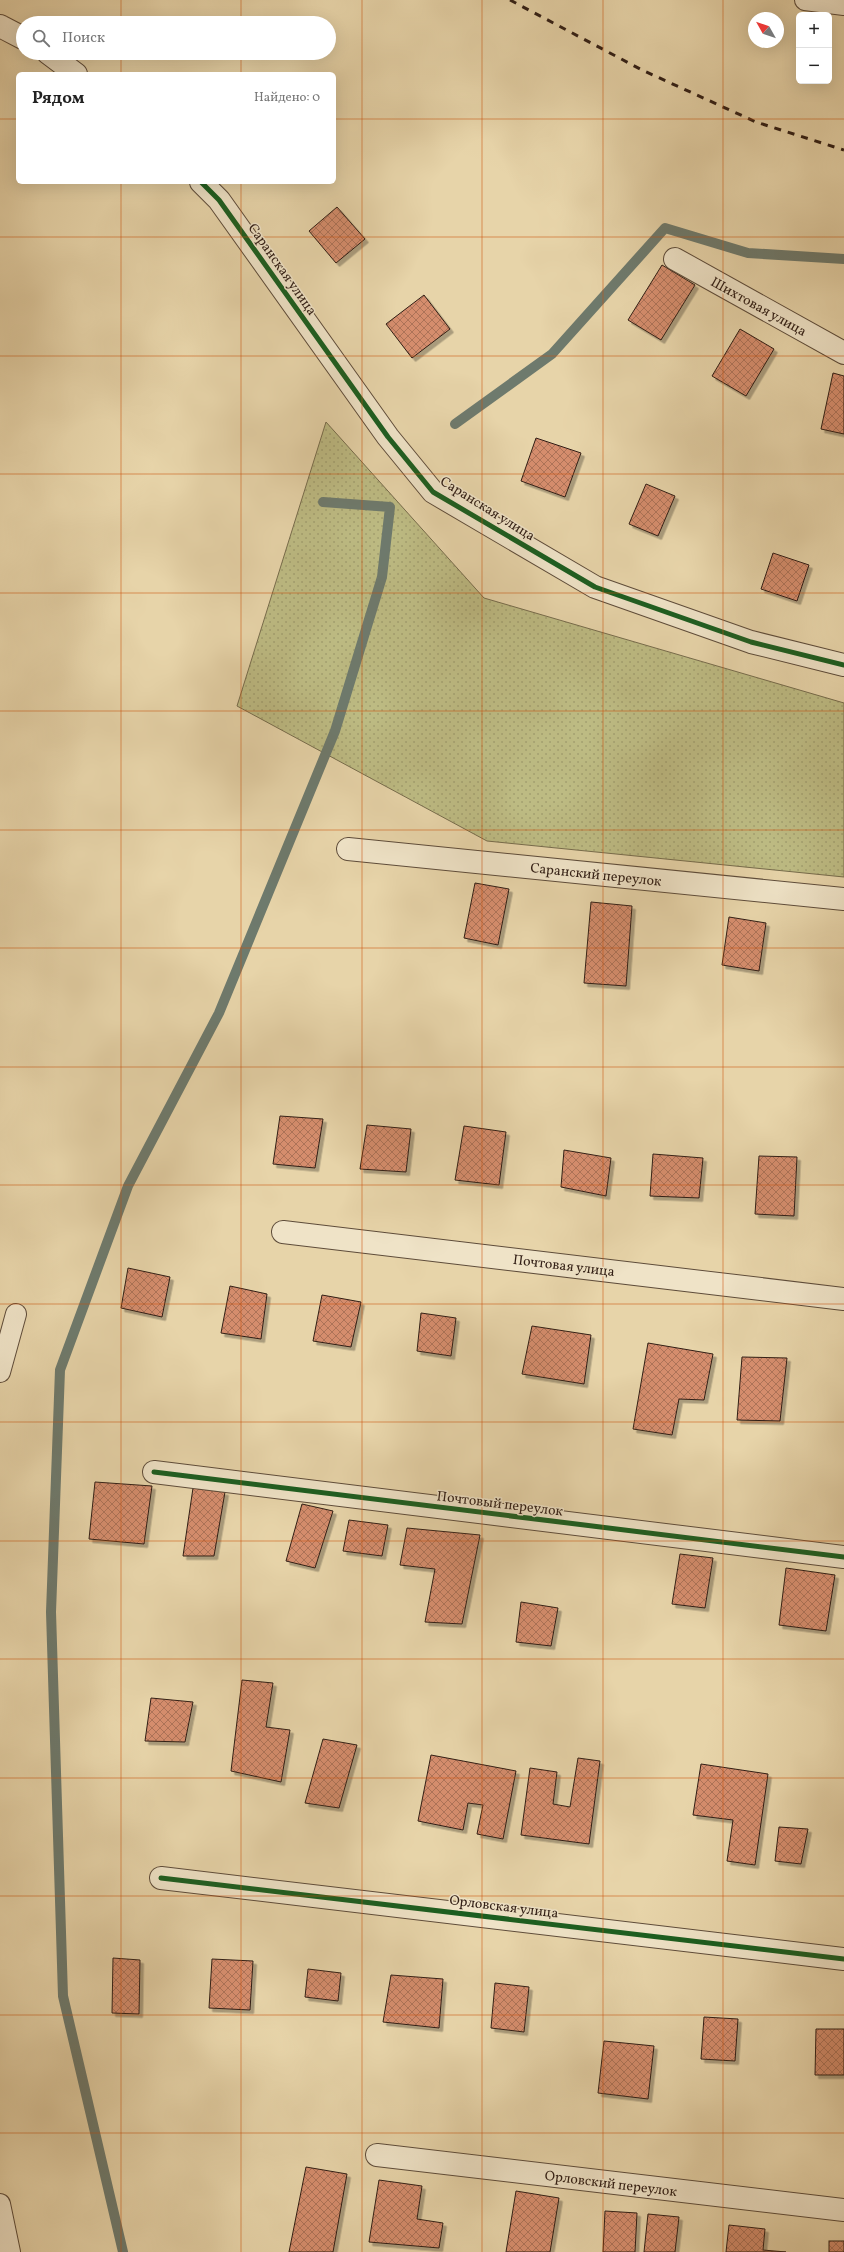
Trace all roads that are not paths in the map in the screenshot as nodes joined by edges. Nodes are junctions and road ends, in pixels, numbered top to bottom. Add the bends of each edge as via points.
1 (805, 0) edge
2 (844, 5) edge
3 (0, 26) edge
4 (16, 34) edge
5 (57, 60) edge
6 (73, 72) edge
7 (203, 184) edge
8 (675, 259) dead end
9 (844, 353) edge
10 (844, 665) edge
11 (348, 849) dead end
12 (844, 900) edge
13 (283, 1232) dead end
14 (844, 1299) edge
15 (16, 1314) dead end
16 (0, 1372) edge
17 (154, 1472) dead end
18 (844, 1557) edge
19 (161, 1878) dead end
20 (844, 1959) edge
21 (377, 2155) dead end
22 (0, 2204) edge
23 (844, 2210) edge
24 (10, 2252) edge

1 - 2 lane
3 - 4 street
5 - 6 street
7 - 10 street, Саранская улица via 219,200 388,437 433,492 595,587 751,642
8 - 9 street, Шихтовая улица
11 - 12 street, Саранский переулок
13 - 14 street, Почтовая улица
15 - 16 lane
17 - 18 street, Почтовый переулок
19 - 20 street, Орловская улица
21 - 23 street, Орловский переулок
22 - 24 lane

